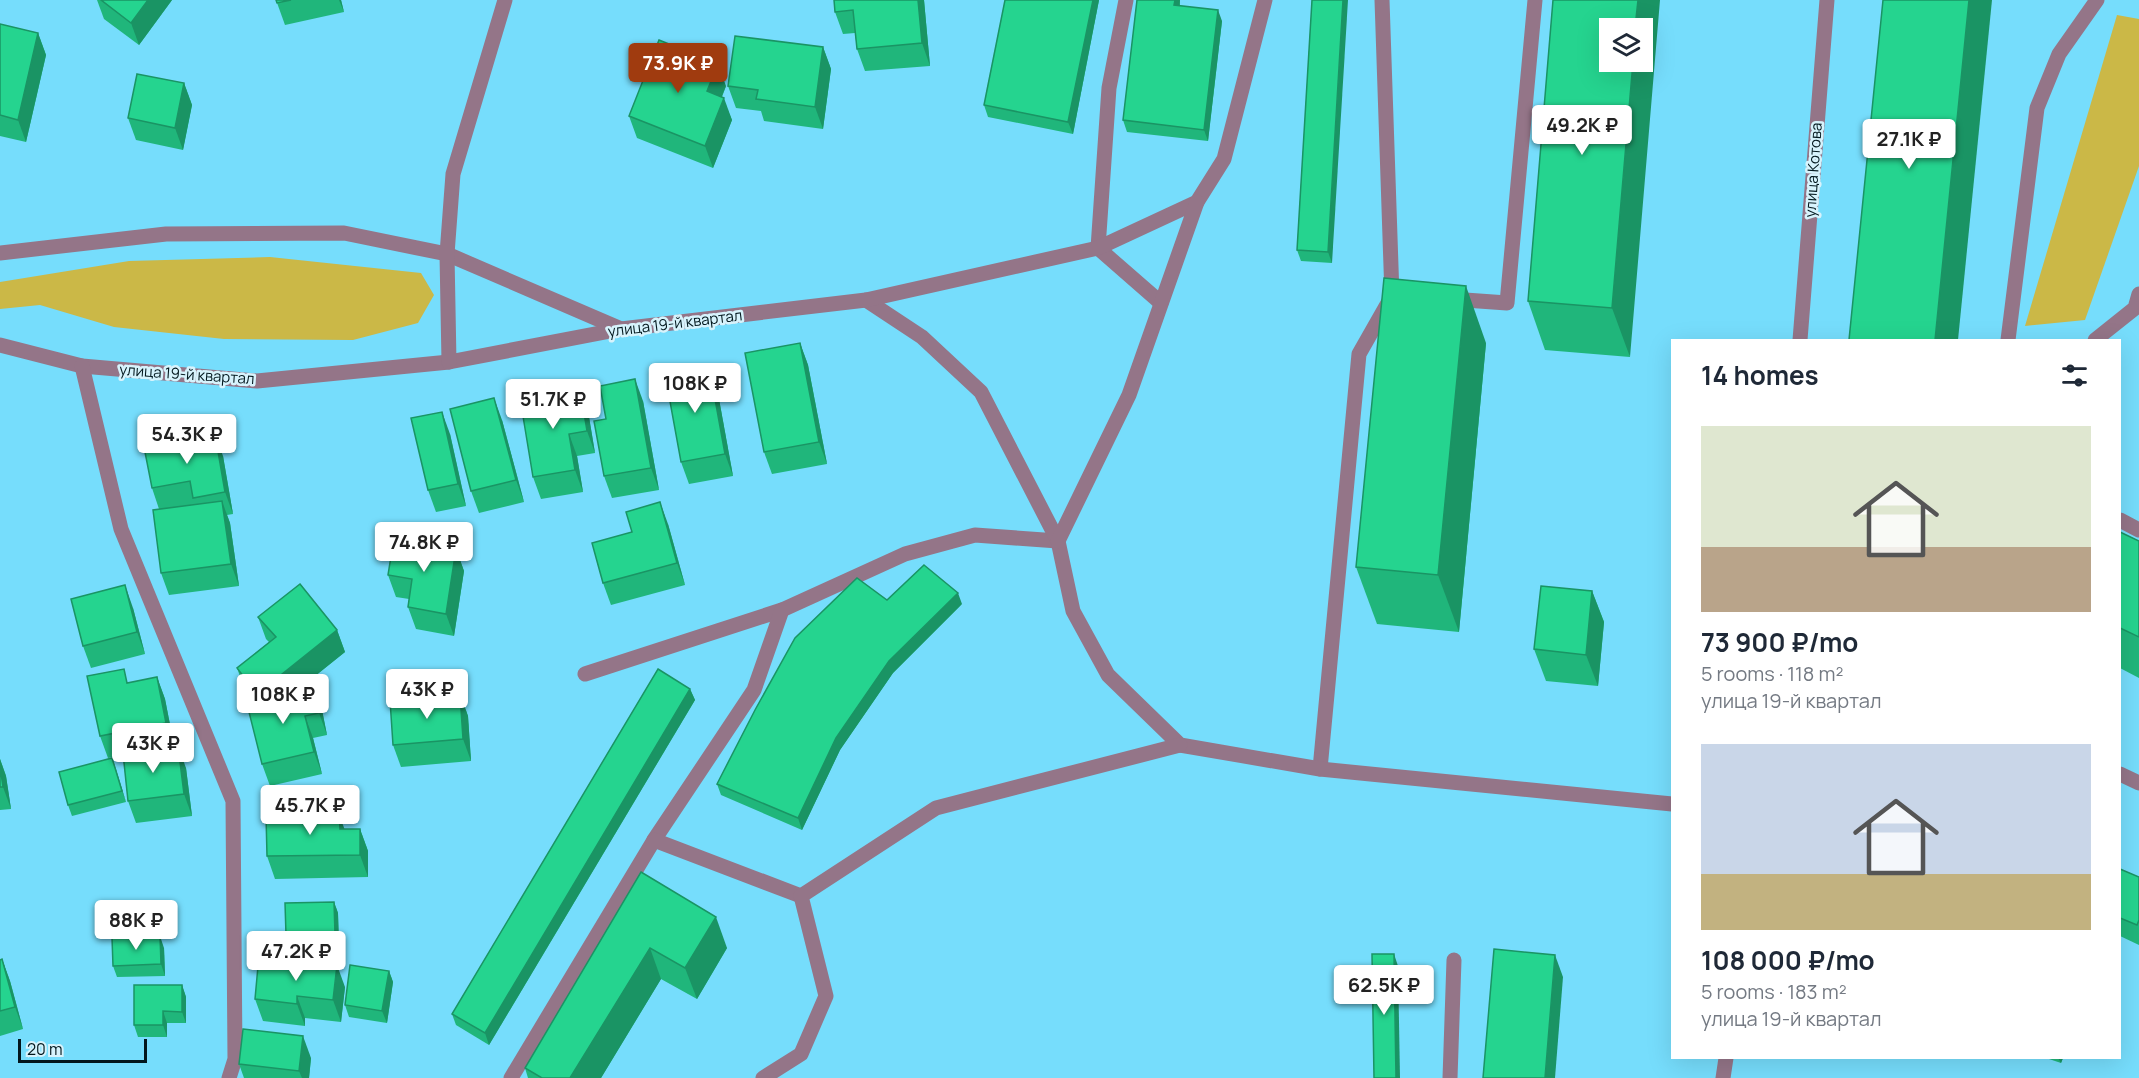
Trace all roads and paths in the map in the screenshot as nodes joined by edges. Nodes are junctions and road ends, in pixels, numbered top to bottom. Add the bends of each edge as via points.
1 (505, 0) edge
2 (1126, 0) edge
3 (1265, 0) edge
4 (1382, 0) edge
5 (1535, 0) edge
6 (1827, 0) edge
7 (2097, 0) edge
8 (1197, 202) junction
9 (1098, 248) junction
10 (0, 253) edge
11 (447, 254) junction
12 (1438, 299) edge
13 (866, 300) junction
14 (1161, 303) junction
15 (2138, 306) edge
16 (621, 329) junction
17 (1800, 339) edge
18 (2008, 339) edge
19 (2096, 339) edge
20 (0, 345) edge
21 (449, 362) junction
22 (82, 366) junction
23 (2121, 521) edge
24 (2139, 530) edge
25 (1058, 541) junction
26 (782, 610) junction
27 (585, 674) dead end
28 (1180, 745) junction
29 (1320, 769) junction
30 (2121, 774) edge
31 (2139, 783) edge
32 (1671, 804) edge
33 (654, 840) junction
34 (801, 896) junction
35 (1454, 960) dead end
36 (1726, 1059) edge
37 (229, 1078) edge
38 (510, 1078) edge
39 (764, 1078) edge
40 (1449, 1078) edge
41 (1723, 1078) edge

1 - 11 street via 453,174
2 - 9 street via 1109,88
3 - 8 street via 1224,159
4 - 29 street via 1398,296 1359,354
5 - 12 street via 1507,303
6 - 17 street, улица Котова
7 - 18 street via 2058,54 2037,108
8 - 9 street, улица 19-й квартал
8 - 14 street
9 - 13 street, улица 19-й квартал
9 - 14 street
10 - 11 street via 166,234 344,233
11 - 16 street
11 - 21 street
13 - 16 street, улица 19-й квартал
13 - 25 street via 922,338 981,392
14 - 25 street via 1129,395
15 - 19 street
16 - 21 street, улица 19-й квартал
20 - 22 street, улица 19-й квартал
21 - 22 street, улица 19-й квартал via 257,381
22 - 37 street via 121,528 233,801 235,1059
23 - 24 street
25 - 26 street via 975,535 905,554
25 - 28 street via 1074,611 1108,675
26 - 27 street
26 - 33 street via 754,690
28 - 29 street
28 - 34 street via 936,808
29 - 32 street
30 - 31 street
33 - 34 street
33 - 38 street
34 - 39 street via 826,996 801,1054
35 - 40 street
36 - 41 street

